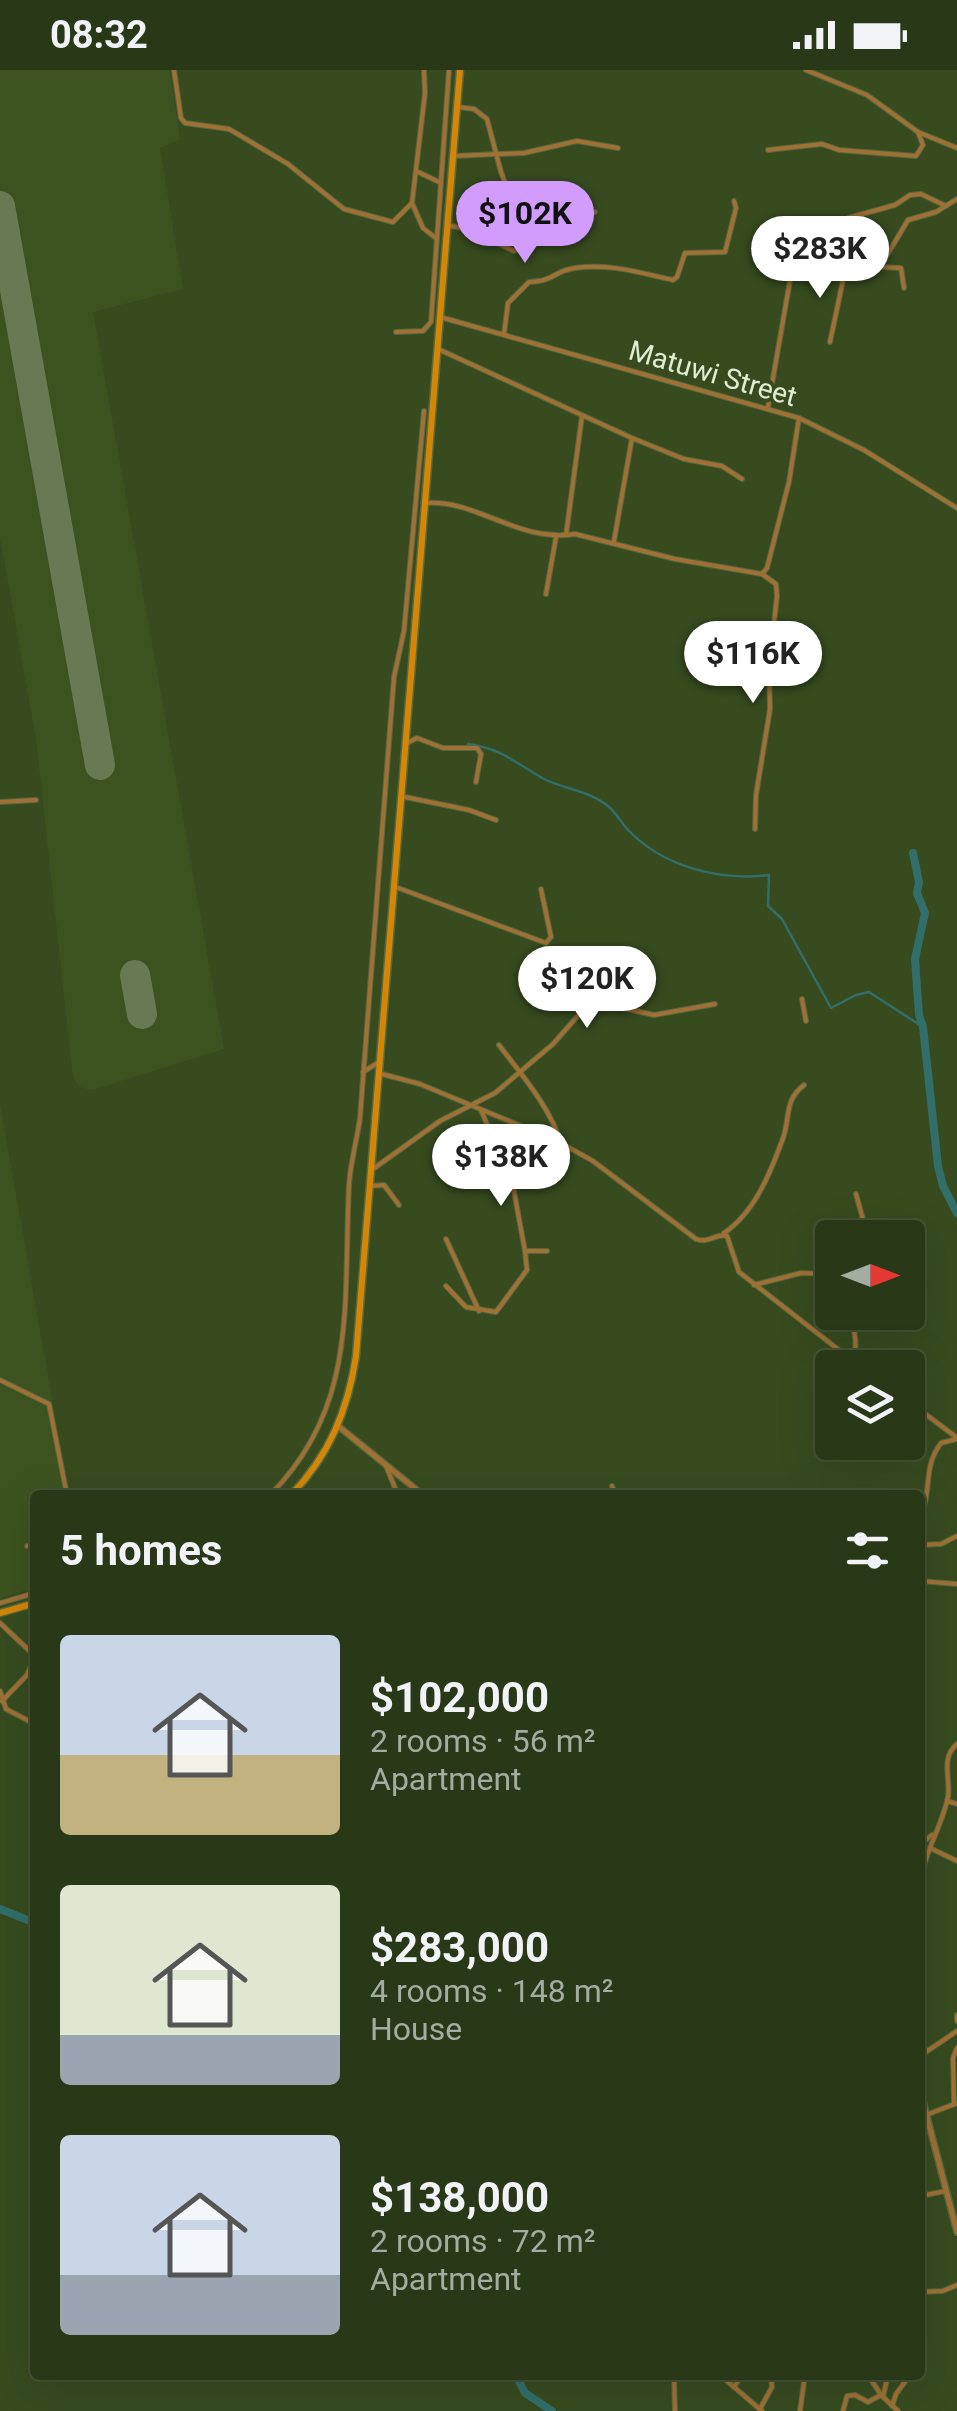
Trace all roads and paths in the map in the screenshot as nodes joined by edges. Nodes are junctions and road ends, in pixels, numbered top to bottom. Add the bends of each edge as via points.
1 (174, 70) edge
2 (424, 70) edge
3 (450, 70) edge
4 (460, 70) edge
5 (806, 70) edge
6 (456, 107) junction
7 (918, 132) junction
8 (618, 148) dead end
9 (957, 148) edge
10 (768, 150) dead end
11 (496, 154) junction
12 (453, 156) junction
13 (416, 171) junction
14 (441, 183) junction
15 (957, 199) edge
16 (734, 201) dead end
17 (412, 203) junction
18 (946, 206) junction
19 (595, 212) dead end
20 (447, 226) junction
21 (837, 232) junction
22 (438, 239) junction
23 (528, 244) junction
24 (831, 260) junction
25 (846, 266) junction
26 (880, 267) junction
27 (790, 274) junction
28 (904, 288) dead end
29 (440, 317) junction
30 (396, 332) dead end
31 (504, 334) junction
32 (830, 342) dead end
33 (438, 349) junction
34 (768, 407) junction
35 (424, 411) dead end
36 (582, 416) junction
37 (799, 418) junction
38 (632, 438) junction
39 (742, 479) dead end
40 (425, 503) junction
41 (957, 508) edge
42 (566, 535) junction
43 (556, 537) junction
44 (614, 543) junction
45 (762, 574) junction
46 (546, 594) dead end
47 (404, 744) junction
48 (476, 782) dead end
49 (400, 796) junction
50 (36, 800) dead end
51 (0, 802) edge
52 (496, 820) dead end
53 (755, 828) dead end
54 (393, 886) junction
55 (541, 889) dead end
56 (802, 999) dead end
57 (716, 1004) dead end
58 (806, 1021) dead end
59 (500, 1044) dead end
60 (379, 1062) junction
61 (520, 1070) junction
62 (363, 1072) junction
63 (378, 1073) junction
64 (804, 1085) dead end
65 (472, 1105) junction
66 (481, 1110) junction
67 (561, 1144) junction
68 (370, 1172) junction
69 (369, 1186) junction
70 (856, 1194) dead end
71 (399, 1205) dead end
72 (863, 1220) edge
73 (720, 1235) junction
74 (446, 1239) dead end
75 (525, 1251) junction
76 (546, 1251) dead end
77 (815, 1274) edge
78 (754, 1285) junction
79 (446, 1286) dead end
80 (478, 1311) junction
81 (839, 1350) edge
82 (0, 1380) edge
83 (925, 1414) edge
84 (338, 1426) junction
85 (957, 1438) edge
86 (384, 1462) junction
87 (612, 1486) dead end
88 (66, 1490) edge
89 (275, 1490) edge
90 (295, 1490) edge
91 (396, 1490) edge
92 (417, 1490) edge
93 (614, 1490) edge
94 (925, 1503) edge
95 (957, 1536) edge
96 (925, 1545) edge
97 (925, 1581) edge
98 (957, 1584) edge
99 (30, 1595) edge
100 (0, 1602) edge
101 (30, 1604) edge
102 (0, 1613) edge
103 (0, 1623) edge
104 (30, 1651) edge
105 (30, 1668) edge
106 (0, 1692) edge
107 (2, 1701) edge
108 (30, 1721) edge
109 (957, 1744) edge
110 (947, 1800) junction
111 (957, 1804) edge
112 (932, 1835) junction
113 (925, 1840) edge
114 (928, 1847) junction
115 (925, 1860) edge
116 (957, 1862) edge
117 (957, 2031) edge
118 (957, 2048) edge
119 (925, 2053) edge
120 (956, 2103) edge
121 (925, 2110) edge
122 (926, 2114) junction
123 (946, 2191) junction
124 (925, 2195) edge
125 (957, 2232) edge
126 (957, 2285) edge
127 (925, 2292) edge
128 (674, 2380) edge
129 (726, 2380) edge
130 (739, 2380) edge
131 (770, 2380) edge
132 (804, 2380) edge
133 (871, 2380) edge
134 (887, 2380) edge
135 (906, 2380) edge
136 (734, 2387) junction
137 (882, 2396) junction
138 (753, 2404) junction
139 (896, 2409) edge
140 (761, 2410) edge
141 (674, 2411) edge
142 (750, 2411) edge
143 (800, 2411) edge
144 (843, 2411) edge

1 - 17 street via 185,123 229,128 352,213 393,222
2 - 13 street
3 - 14 street
4 - 6 main road
5 - 7 street via 872,98
6 - 11 street via 487,118
6 - 12 main road
7 - 9 street
7 - 10 street via 923,145 916,156 822,144
8 - 11 street via 578,141
11 - 12 street
11 - 23 street
12 - 20 main road
13 - 14 street
13 - 17 street
14 - 22 street
15 - 18 street
16 - 31 street via 724,252 685,253 673,280 626,268 582,267 529,282 508,303
17 - 22 street via 423,228
18 - 21 street via 910,194 852,216
18 - 26 street via 908,220
19 - 23 street
20 - 23 street via 514,251
20 - 29 main road
21 - 24 street via 827,252
21 - 27 street via 820,221 802,225
22 - 30 street via 429,328
24 - 25 street
24 - 27 street
25 - 26 street
25 - 32 street
26 - 28 street via 901,268
27 - 34 street
29 - 31 street, Matuwi Street
29 - 33 main road
31 - 34 street, Matuwi Street
33 - 36 street
33 - 40 main road
34 - 37 street, Matuwi Street
35 - 62 street via 394,677
36 - 38 street
36 - 42 street
37 - 41 street, Matuwi Street
37 - 45 street via 784,504
38 - 39 street via 722,466
38 - 44 street
40 - 43 street via 452,504
40 - 47 main road
42 - 43 street
42 - 44 street
43 - 46 street
44 - 45 street
45 - 53 street via 776,584 777,596
47 - 48 street via 416,738 443,748 478,748
47 - 49 main road
49 - 52 street
49 - 54 main road
50 - 51 street
54 - 55 street via 546,943 550,924
54 - 60 main road
56 - 58 street
57 - 61 street via 650,1015 594,1000
59 - 61 street
60 - 62 street
60 - 63 main road
61 - 65 street
61 - 67 street
62 - 89 street via 349,1182 340,1357 316,1436
63 - 65 street
63 - 68 main road
64 - 73 street via 790,1098 783,1141 751,1206
65 - 66 street
65 - 68 street via 440,1120
66 - 67 street
66 - 75 street via 513,1186
67 - 73 street via 696,1239
68 - 69 main road
69 - 71 street via 384,1184
69 - 84 main road via 356,1356
70 - 72 street
73 - 78 street via 732,1242 736,1268
74 - 80 street
75 - 76 street
75 - 80 street via 527,1270 496,1312
77 - 78 street
78 - 81 street
79 - 80 street
82 - 88 street via 49,1404
83 - 85 street
84 - 86 street
84 - 90 main road
85 - 94 street via 941,1442 929,1463
86 - 91 street
86 - 92 street
87 - 93 street
95 - 96 street
97 - 98 street
99 - 100 street
101 - 102 main road
103 - 104 street
105 - 107 street
106 - 107 street
107 - 108 street
109 - 110 street via 948,1757
110 - 111 street
110 - 112 street
112 - 113 street
112 - 114 street
114 - 115 street
114 - 116 street
117 - 119 street
118 - 120 street
120 - 122 street
121 - 122 street
122 - 123 street
123 - 124 street
123 - 125 street
126 - 127 street
128 - 141 street
129 - 136 street
130 - 136 street
131 - 140 street
132 - 143 street
133 - 137 street
134 - 137 street
135 - 139 street via 896,2394
136 - 138 street
137 - 139 street
137 - 144 street via 868,2402 847,2396
138 - 140 street
138 - 142 street

